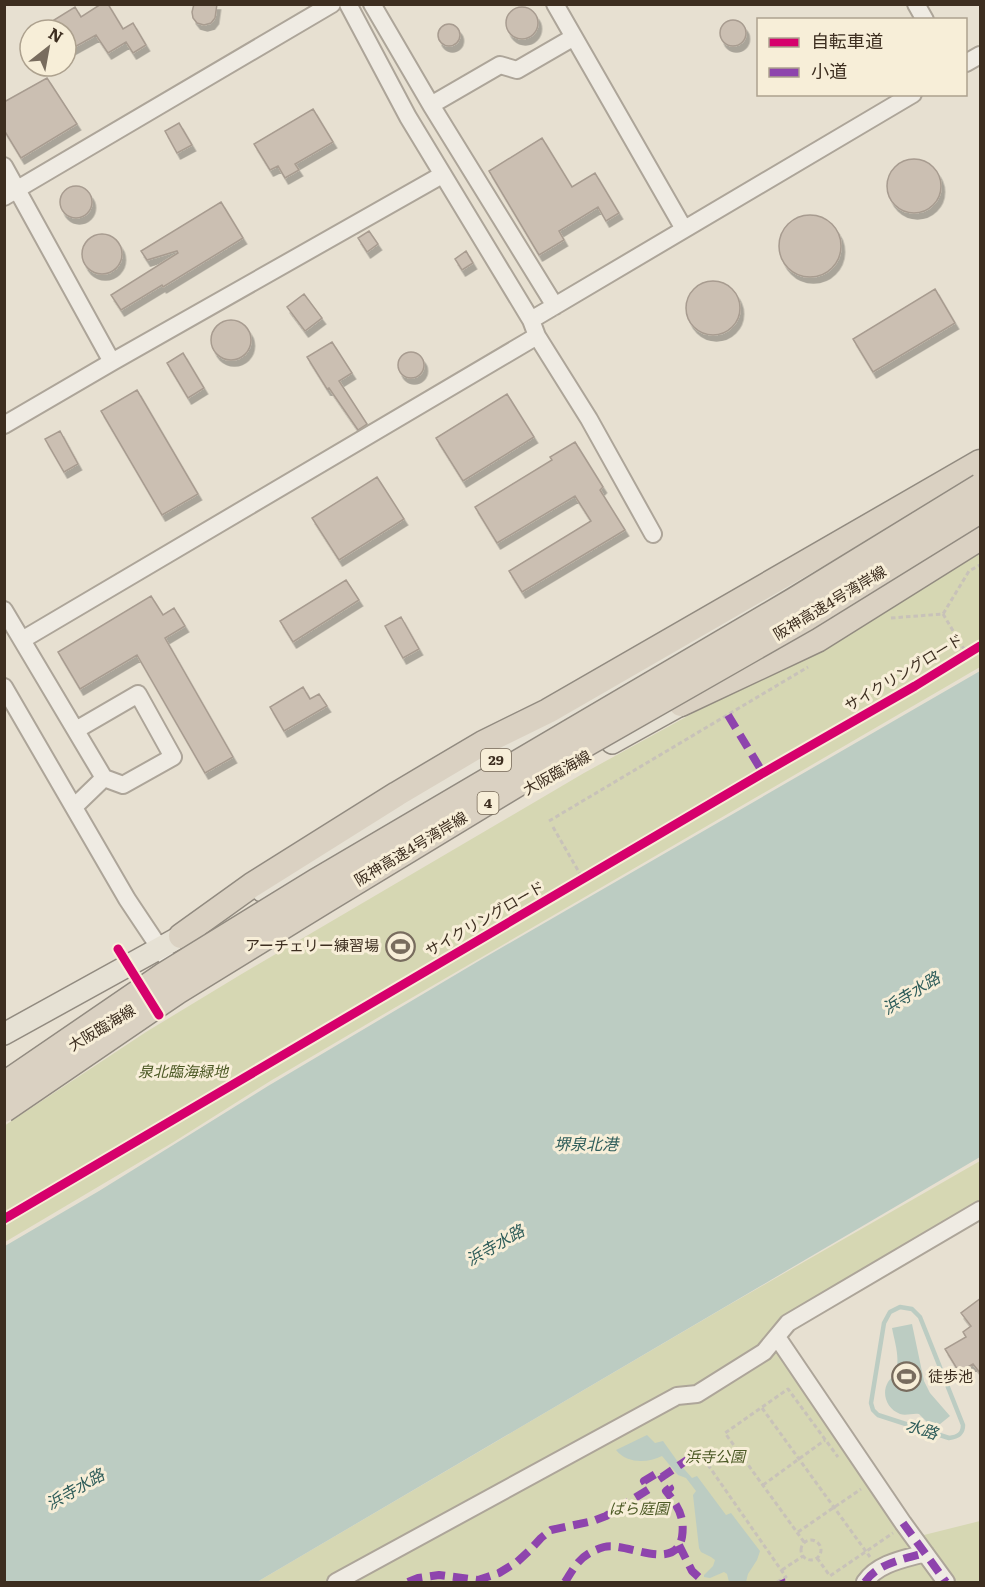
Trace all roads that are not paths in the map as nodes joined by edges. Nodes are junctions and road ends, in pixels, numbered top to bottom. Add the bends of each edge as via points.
1 (332, 4) edge
2 (348, 4) edge
3 (372, 4) edge
4 (555, 4) edge
5 (916, 4) edge
6 (924, 18) edge
7 (574, 37) junction
8 (981, 55) edge
9 (967, 62) edge
10 (910, 96) edge
11 (431, 105) junction
12 (4, 166) edge
13 (442, 175) junction
14 (11, 193) edge
15 (684, 229) junction
16 (555, 306) junction
17 (534, 328) junction
18 (112, 362) junction
19 (4, 425) edge
20 (981, 462) edge
21 (981, 473) edge
22 (981, 486) edge
23 (981, 511) edge
24 (981, 524) edge
25 (653, 534) dead end
26 (981, 538) edge
27 (4, 610) edge
28 (22, 640) junction
29 (7, 697) edge
30 (681, 704) junction
31 (76, 730) junction
32 (104, 778) junction
33 (74, 807) junction
34 (181, 936) junction
35 (160, 948) junction
36 (173, 977) junction
37 (4, 1034) edge
38 (4, 1070) edge
39 (4, 1085) edge
40 (4, 1110) edge
41 (981, 1210) edge
42 (777, 1337) junction
43 (926, 1553) junction
44 (336, 1582) edge
45 (865, 1582) edge
46 (946, 1582) edge

1 - 14 street
2 - 13 street
3 - 11 street
4 - 7 street
5 - 6 street
7 - 11 street via 517,70 500,65
7 - 15 street
8 - 9 street
10 - 15 street
11 - 16 street
12 - 14 street
13 - 17 street
13 - 18 street
14 - 18 street
15 - 16 street
16 - 17 street
17 - 25 street
17 - 28 street
18 - 19 street
20 - 34 highway via 548,711 483,743 252,885
21 - 34 main road, 29 via 465,778
22 - 36 highway, 阪神高速4号湾岸線 / 4, bridge via 316,881
23 - 40 highway, 阪神高速4号湾岸線 / 4, bridge via 807,618 542,770 305,913 177,992
24 - 30 main road, 大阪臨海線
26 - 30 highway via 817,640
27 - 28 street
28 - 31 street
29 - 33 street
30 - 36 main road, 大阪臨海線
31 - 32 street
31 - 32 street via 138,694 172,756 123,785
32 - 33 street
33 - 35 street
34 - 35 main road, 29
35 - 36 street
35 - 37 main road, 29
36 - 38 highway, bridge via 100,1009
36 - 39 highway, 阪神高速4号湾岸線 / 4, bridge
41 - 42 street via 788,1323
42 - 43 street via 898,1528
42 - 44 street via 764,1352 697,1394 677,1396
43 - 45 street via 890,1563
43 - 46 street

